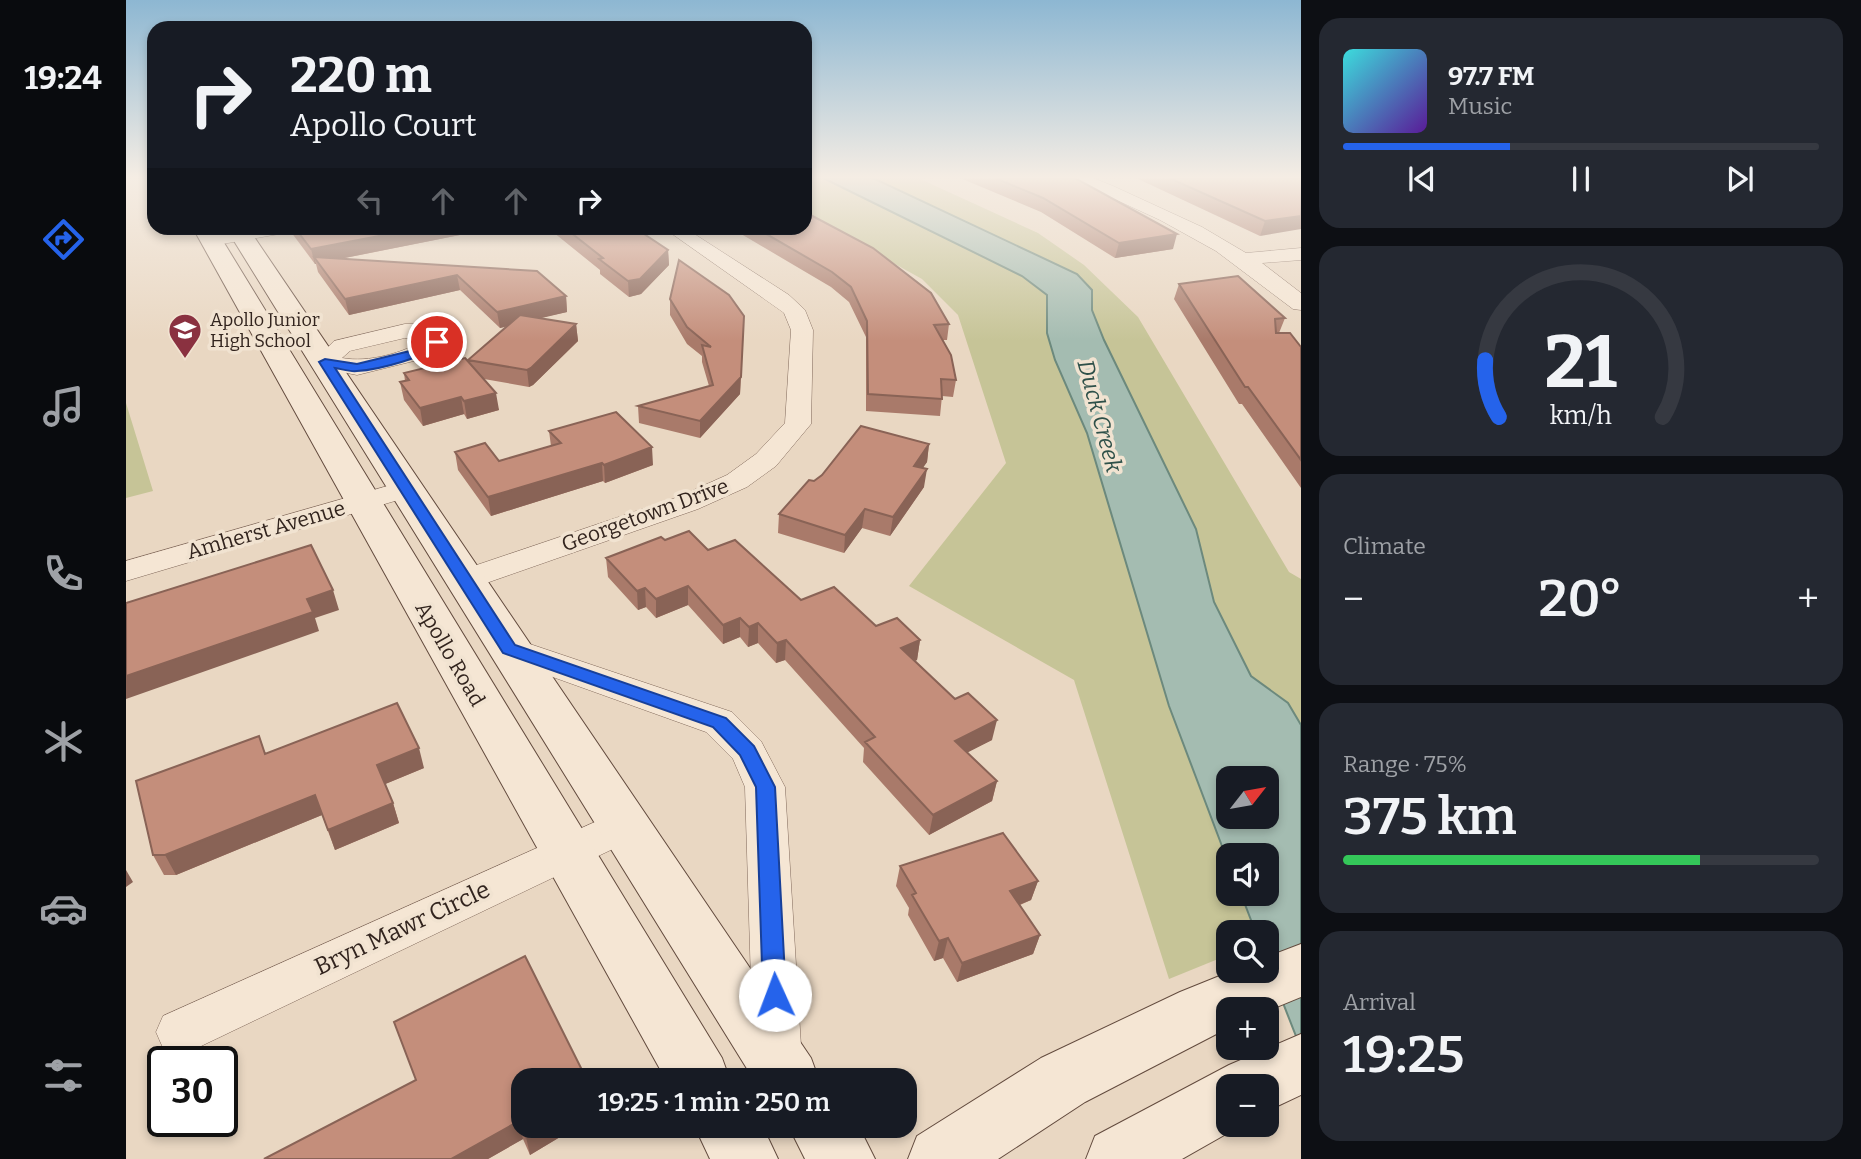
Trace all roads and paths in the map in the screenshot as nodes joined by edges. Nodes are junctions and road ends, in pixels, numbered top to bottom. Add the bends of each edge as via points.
1 (1194, 232) edge
2 (208, 235) edge
3 (242, 235) edge
4 (684, 235) edge
5 (1301, 254) edge
6 (1242, 259) junction
7 (1301, 304) edge
8 (325, 362) junction
9 (286, 372) junction
10 (405, 489) junction
11 (362, 502) junction
12 (126, 571) edge
13 (464, 580) junction
14 (509, 649) junction
15 (624, 825) junction
16 (566, 852) junction
17 (1301, 970) edge
18 (180, 1032) dead end
19 (693, 1068) edge
20 (781, 1068) edge
21 (783, 1068) edge
22 (1216, 1107) edge
23 (734, 1138) edge
24 (829, 1138) edge
25 (746, 1159) edge
26 (843, 1159) edge
27 (940, 1159) edge
28 (1118, 1159) edge

1 - 6 street
2 - 9 street, Apollo Road
3 - 8 street
4 - 13 street, Georgetown Drive via 794,310 802,330 798,424 766,460 737,481 688,503
5 - 6 street
6 - 7 street
8 - 9 street
8 - 10 street
9 - 11 street, Apollo Road
10 - 11 street, Amherst Avenue
10 - 13 street
11 - 12 street, Amherst Avenue
11 - 16 street, Apollo Road
13 - 14 street
14 - 15 street
14 - 21 street via 719,722 748,751 765,787
15 - 16 street, Bryn Mawr Circle
15 - 20 street
16 - 18 street, Bryn Mawr Circle
16 - 19 street, Apollo Road
17 - 27 street via 1200,1011 1063,1080
22 - 28 street
23 - 25 street
24 - 26 street

